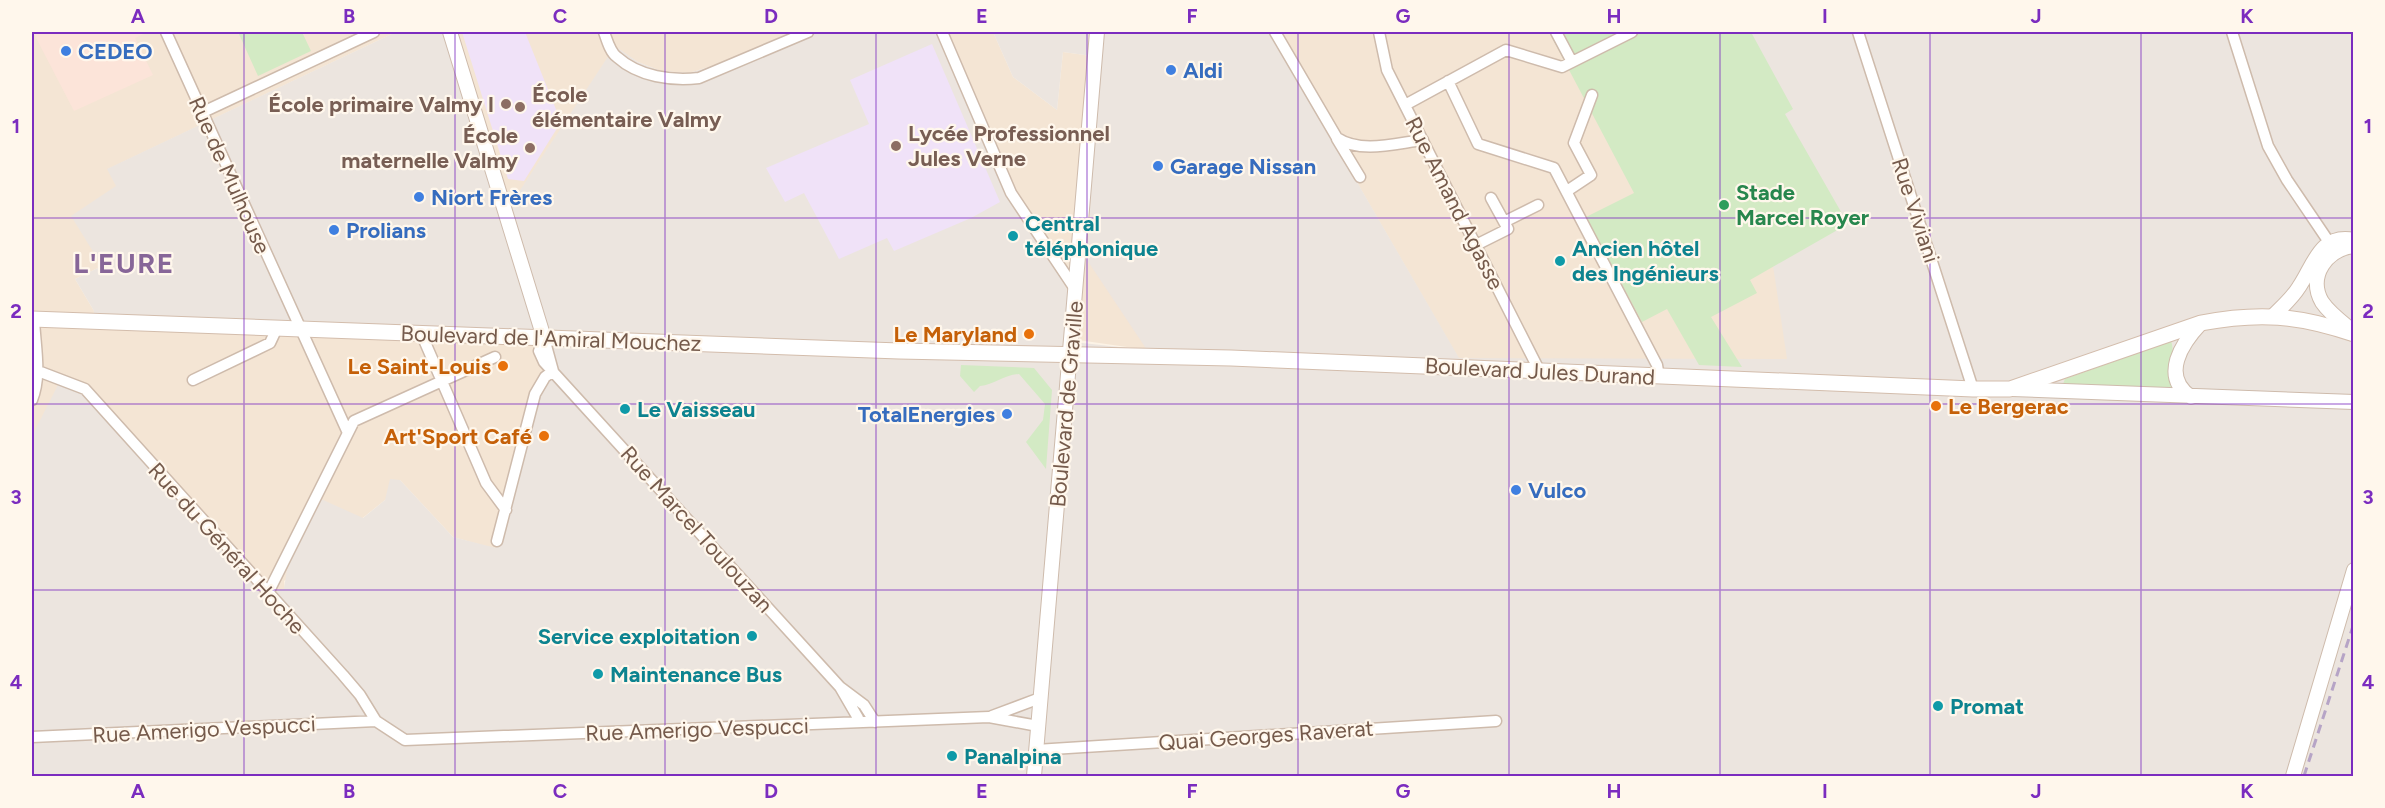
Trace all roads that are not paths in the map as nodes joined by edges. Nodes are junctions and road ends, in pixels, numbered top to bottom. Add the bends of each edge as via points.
1 (166, 32) edge
2 (374, 32) edge
3 (450, 32) edge
4 (603, 32) edge
5 (808, 32) edge
6 (942, 32) edge
7 (1097, 32) edge
8 (1275, 32) edge
9 (1378, 32) edge
10 (1556, 32) edge
11 (1632, 32) edge
12 (1858, 32) edge
13 (2232, 32) edge
14 (1572, 62) junction
15 (1448, 81) junction
16 (1592, 95) dead end
17 (1405, 105) junction
18 (201, 113) junction
19 (1337, 138) junction
20 (1423, 140) junction
21 (1360, 177) dead end
22 (1567, 191) junction
23 (1491, 198) dead end
24 (1538, 205) dead end
25 (1504, 222) junction
26 (2354, 240) edge
27 (1476, 245) junction
28 (2354, 246) edge
29 (2332, 247) junction
30 (1075, 289) junction
31 (2274, 315) junction
32 (33, 319) edge
33 (2201, 323) junction
34 (298, 324) junction
35 (277, 328) junction
36 (421, 333) junction
37 (2354, 333) edge
38 (544, 338) junction
39 (1071, 355) junction
40 (495, 357) dead end
41 (38, 371) junction
42 (553, 371) junction
43 (1540, 372) junction
44 (1659, 377) junction
45 (193, 380) dead end
46 (442, 381) junction
47 (1973, 389) junction
48 (2010, 389) junction
49 (2191, 396) junction
50 (32, 400) edge
51 (2354, 402) edge
52 (348, 433) junction
53 (506, 510) junction
54 (497, 541) dead end
55 (2354, 570) edge
56 (268, 593) junction
57 (840, 687) junction
58 (1040, 698) junction
59 (989, 717) junction
60 (376, 721) junction
61 (1496, 721) dead end
62 (858, 722) junction
63 (875, 722) junction
64 (1038, 726) junction
65 (32, 737) edge
66 (405, 740) joint
67 (1036, 750) junction
68 (1034, 777) edge
69 (2293, 777) edge

1 - 18 street, Rue de Mulhouse
2 - 18 street
3 - 38 street
4 - 5 street via 616,57 662,78 699,78
6 - 30 street via 1011,193
7 - 30 street, Boulevard de Graville
8 - 19 street
9 - 17 street, Rue Amand Agasse via 1387,70
10 - 14 street
11 - 14 street
12 - 47 street, Rue Viviani
13 - 29 street via 2268,146
14 - 15 street via 1562,67 1506,50
15 - 17 street
15 - 22 street via 1478,144 1554,168
16 - 22 street via 1574,143 1591,175
17 - 20 street, Rue Amand Agasse
18 - 34 street, Rue de Mulhouse
19 - 20 street via 1353,146
19 - 21 street
20 - 27 street, Rue Amand Agasse
22 - 44 street via 1657,365
23 - 25 street
24 - 25 street
25 - 27 street via 1508,228
26 - 29 street via 2337,239
27 - 43 street, Rue Amand Agasse
28 - 29 street
29 - 31 street via 2317,253 2299,288
29 - 37 street, Boulevard Jules Durand via 2318,275 2318,289 2328,309
30 - 39 street, Boulevard de Graville
31 - 33 main road, Boulevard Jules Durand via 2245,315
31 - 37 main road, Boulevard Jules Durand
32 - 35 main road, Boulevard de l'Amiral Mouchez
32 - 41 street
33 - 48 main road, Boulevard Jules Durand
33 - 49 street via 2178,352 2176,366 2178,383
34 - 35 main road, Boulevard de l'Amiral Mouchez
34 - 36 main road, Boulevard de l'Amiral Mouchez
34 - 52 street, Rue de Mulhouse
35 - 45 street via 270,343
36 - 38 main road, Boulevard de l'Amiral Mouchez
36 - 46 street
38 - 39 main road, Boulevard de l'Amiral Mouchez
38 - 42 street, Rue Marcel Toulouzan
39 - 43 main road, Boulevard Jules Durand
39 - 58 street, Boulevard de Graville
40 - 46 street
41 - 50 street
41 - 56 street, Rue du Général Hoche via 85,389
42 - 53 street via 535,394
42 - 57 street, Rue Marcel Toulouzan
43 - 44 main road, Boulevard Jules Durand
44 - 47 main road, Boulevard Jules Durand
46 - 52 street via 354,421
46 - 53 street via 486,483
47 - 48 main road, Boulevard Jules Durand
48 - 49 street, Boulevard Jules Durand
49 - 51 street, Boulevard Jules Durand
52 - 56 street
53 - 54 street
55 - 69 street
56 - 60 street, Rue du Général Hoche via 360,695
57 - 62 street, Rue Marcel Toulouzan
57 - 63 street, Rue Marcel Toulouzan via 864,705
58 - 59 street, Rue Amerigo Vespucci
58 - 64 street, Boulevard de Graville
59 - 63 street, Rue Amerigo Vespucci
59 - 64 street, Rue Amerigo Vespucci
60 - 65 street, Rue Amerigo Vespucci
60 - 66 street, Rue du Général Hoche
61 - 67 street, Quai Georges Raverat
62 - 63 street, Rue Amerigo Vespucci
62 - 66 street, Rue Amerigo Vespucci
64 - 67 street, Boulevard de Graville
67 - 68 street, Boulevard de Graville

